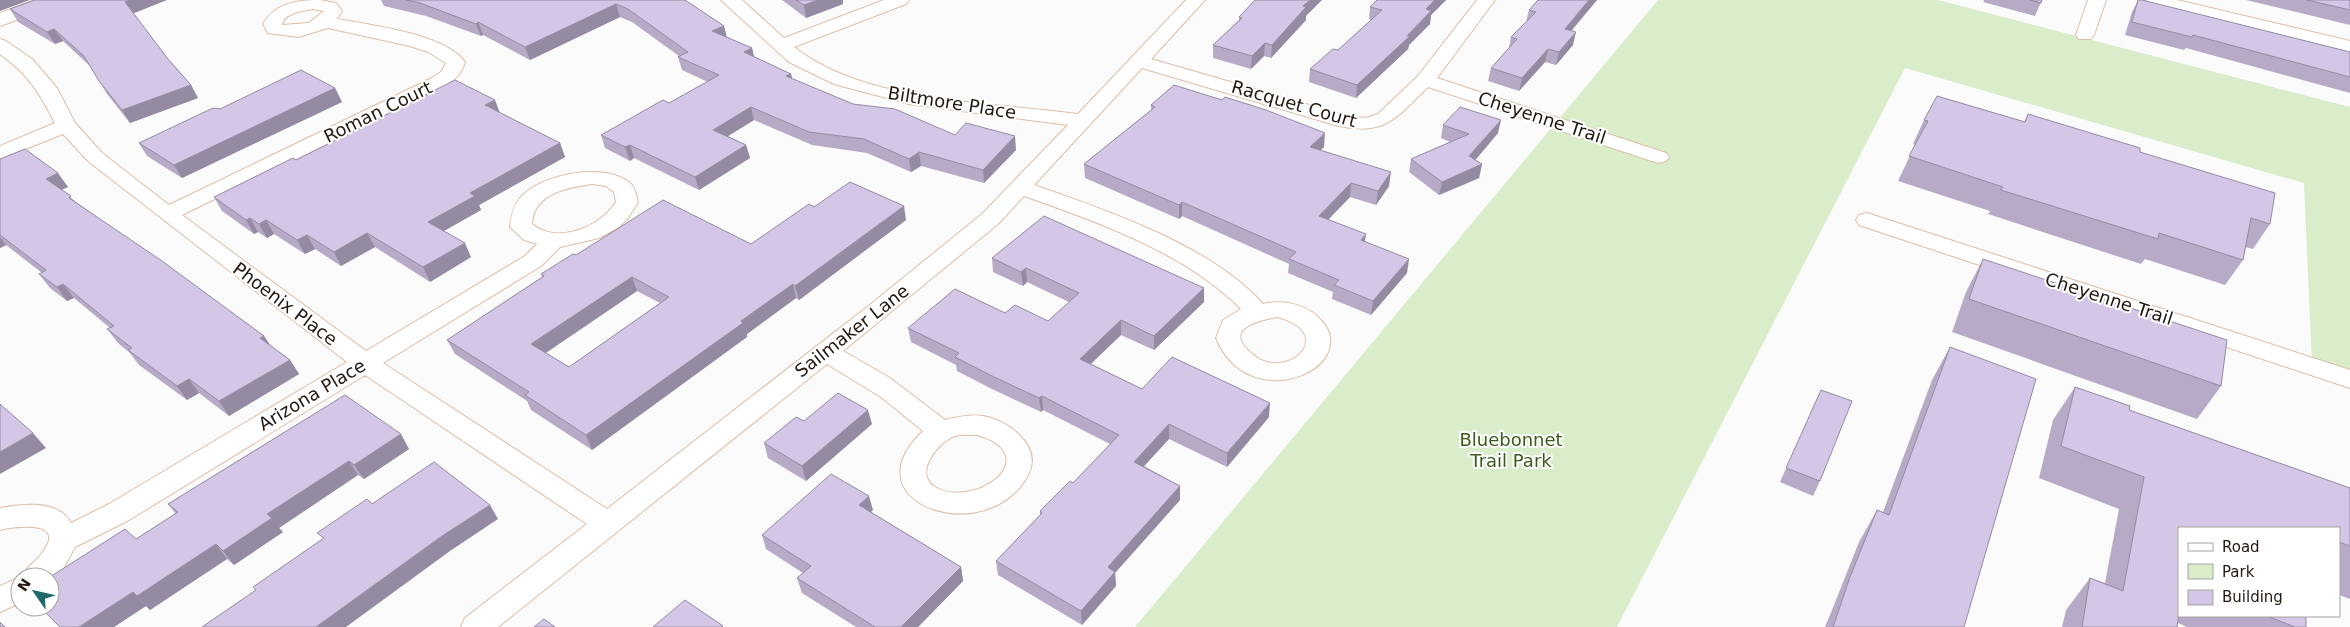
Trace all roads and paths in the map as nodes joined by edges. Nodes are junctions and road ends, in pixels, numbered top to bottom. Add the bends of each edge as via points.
1 (54, 0) edge
2 (730, 0) edge
3 (900, 0) edge
4 (1196, 0) edge
5 (1486, 0) edge
6 (2097, 0) edge
7 (2155, 0) edge
8 (0, 20) edge
9 (325, 22) dead end
10 (2085, 36) dead end
11 (0, 45) edge
12 (781, 46) junction
13 (2350, 47) edge
14 (1139, 61) junction
15 (1425, 80) junction
16 (1084, 121) junction
17 (66, 125) junction
18 (0, 152) edge
19 (1659, 156) dead end
20 (1019, 187) junction
21 (167, 214) junction
22 (1867, 220) dead end
23 (554, 240) dead end
24 (1256, 310) dead end
25 (825, 352) junction
26 (365, 363) junction
27 (2350, 379) edge
28 (942, 431) dead end
29 (0, 518) edge
30 (607, 524) junction
31 (62, 540) junction
32 (45, 567) edge
33 (476, 627) edge

1 - 8 street
2 - 12 street, Biltmore Place via 750,12
3 - 12 street
4 - 14 street, Sailmaker Lane
5 - 15 street, Racquet Court
6 - 10 street
7 - 13 street
9 - 21 street, Roman Court via 397,37 445,52 456,62 454,69 437,83
11 - 17 street, Phoenix Place via 25,63 47,88
12 - 16 street, Biltmore Place via 809,66 881,93 948,106
14 - 15 street, Racquet Court via 1359,124 1385,118
14 - 16 street, Sailmaker Lane
15 - 19 street, Cheyenne Trail
16 - 20 street, Sailmaker Lane
17 - 18 street
17 - 21 street, Phoenix Place via 95,157
20 - 24 street via 1082,209 1146,238 1194,263 1244,296
20 - 25 street, Sailmaker Lane via 990,219
21 - 26 street, Phoenix Place
22 - 27 street, Cheyenne Trail
23 - 26 street, Arizona Place via 533,261
25 - 28 street via 872,377
25 - 30 street, Sailmaker Lane
26 - 30 street, Phoenix Place
26 - 31 street, Arizona Place via 119,512
29 - 31 street via 33,514 50,517 60,527
30 - 33 street, Sailmaker Lane
31 - 32 street via 55,556

